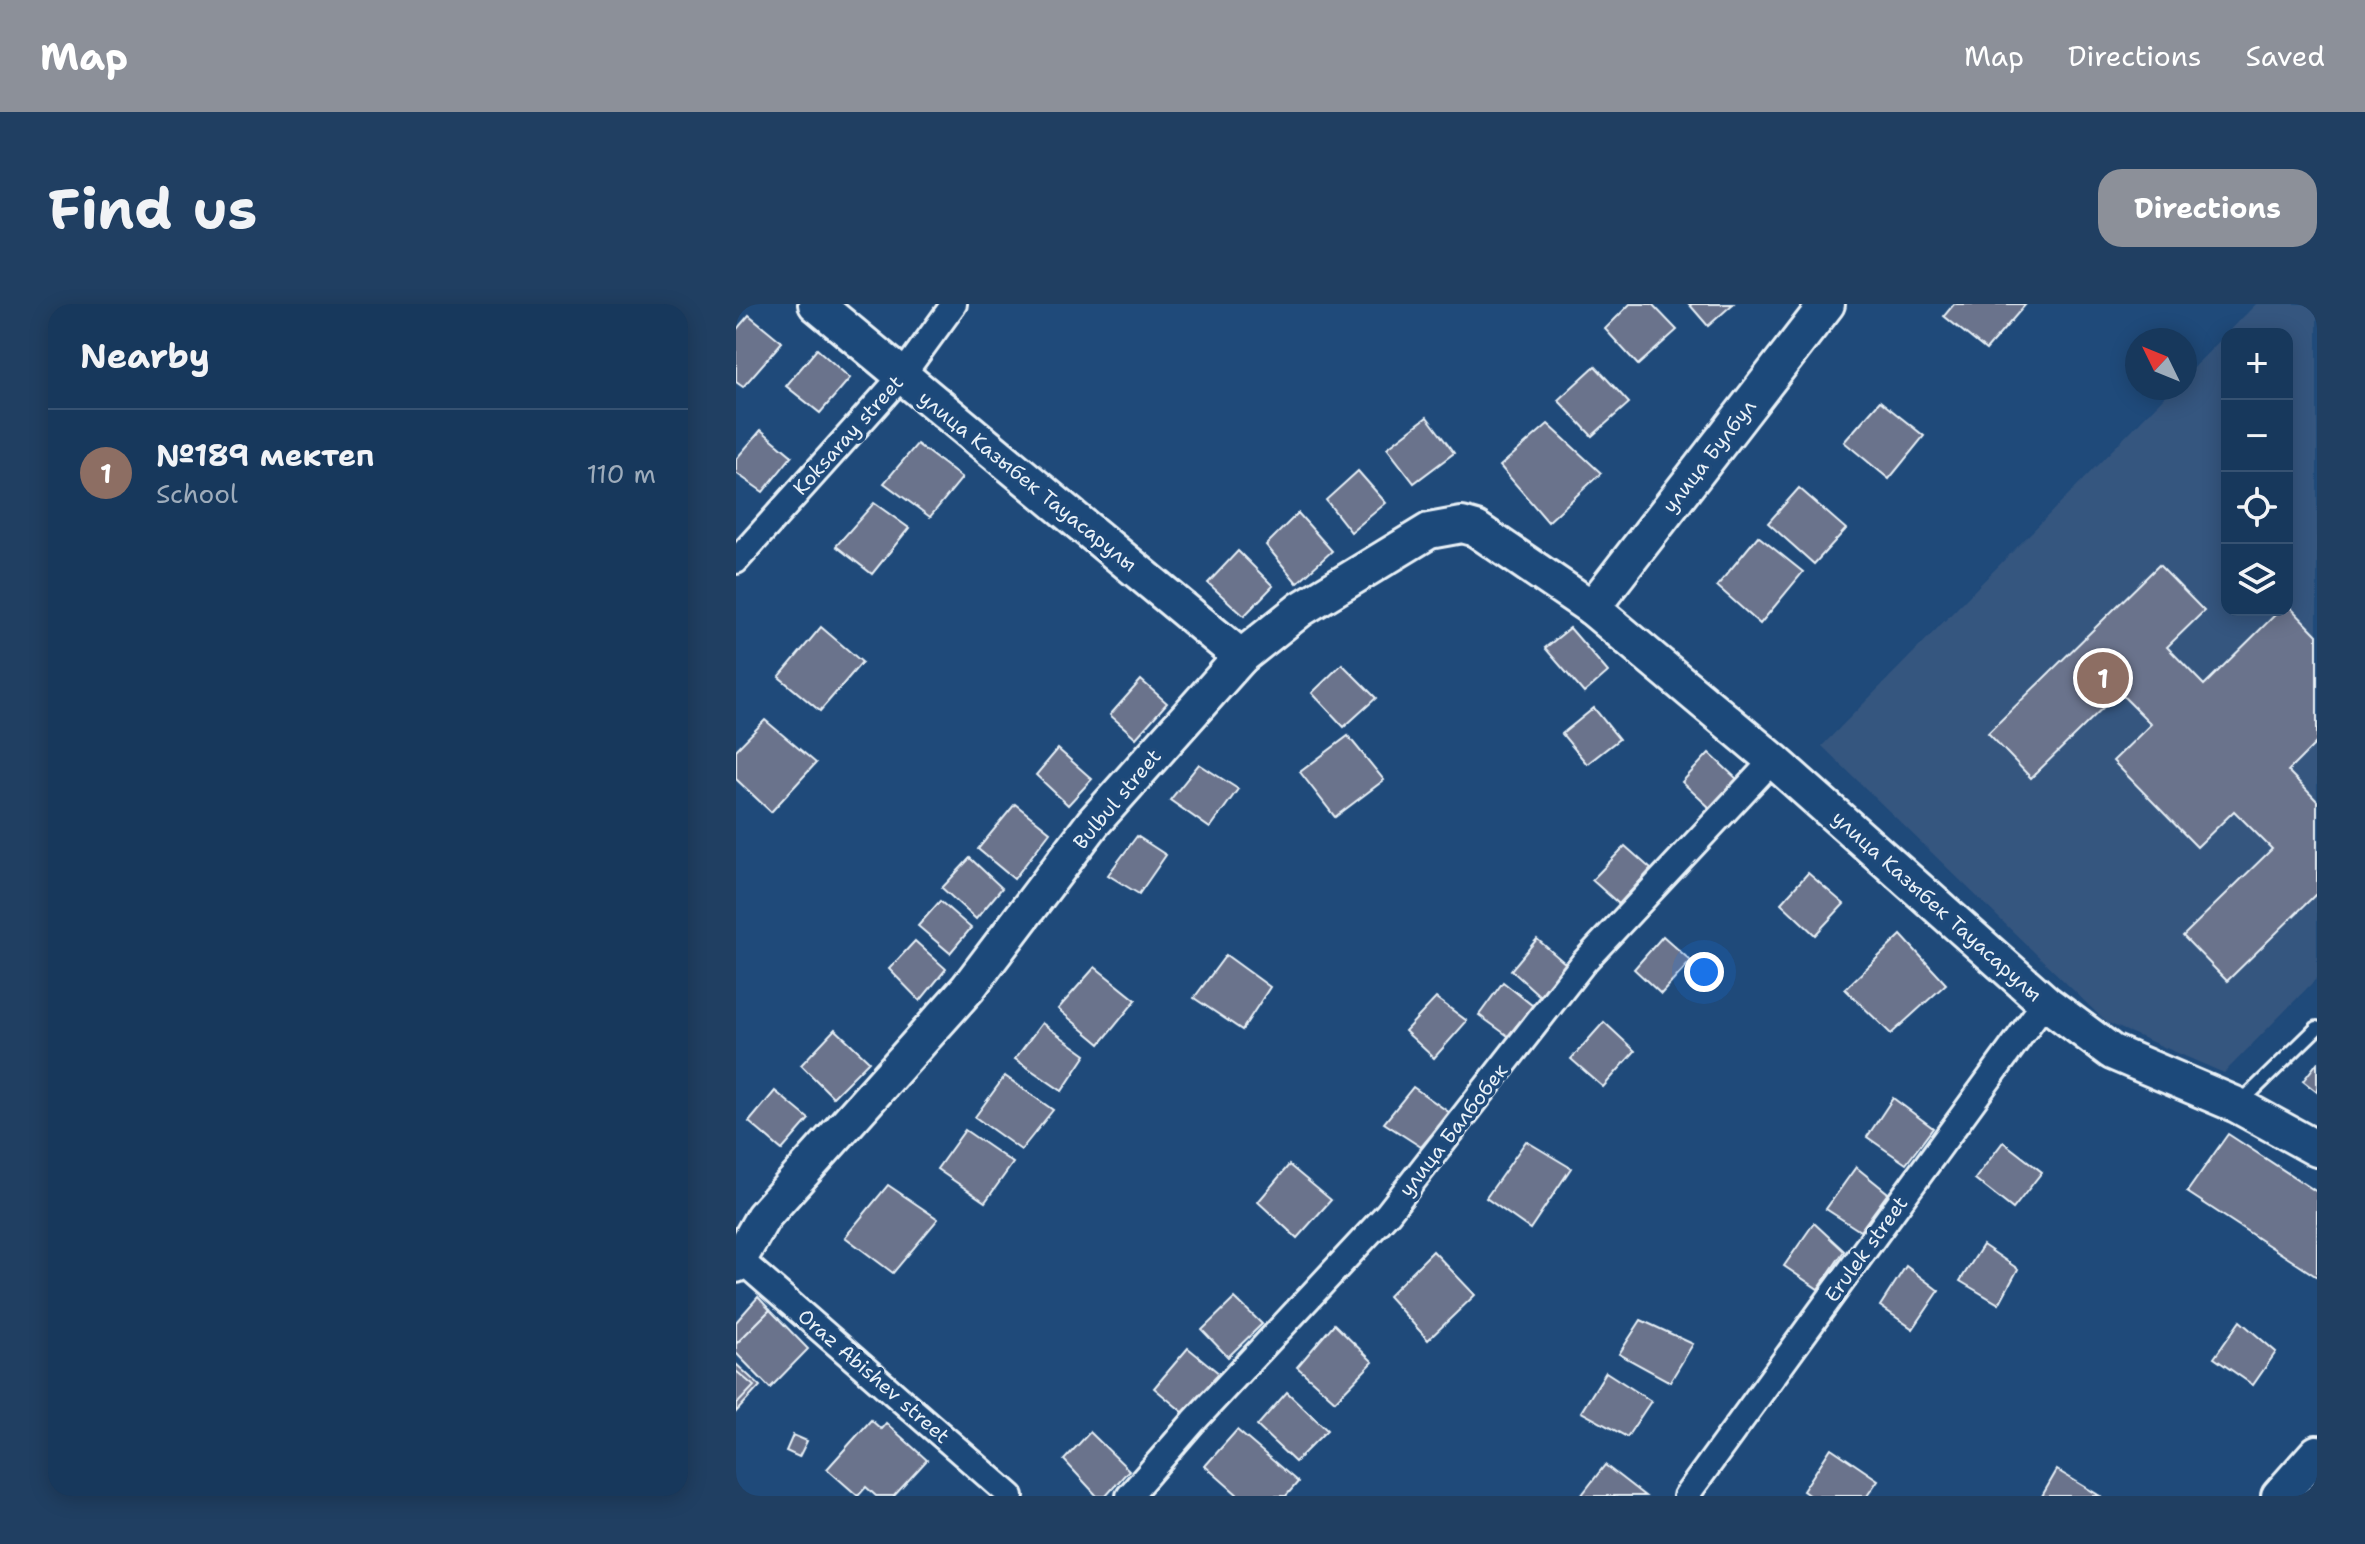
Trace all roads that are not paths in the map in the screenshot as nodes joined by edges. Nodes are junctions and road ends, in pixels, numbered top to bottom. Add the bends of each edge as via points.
1 (816, 304) edge
2 (954, 304) edge
3 (1827, 304) edge
4 (901, 377) junction
5 (736, 561) edge
6 (1592, 608) junction
7 (1241, 657) junction
8 (1773, 760) junction
9 (2045, 1002) junction
10 (2317, 1028) edge
11 (2237, 1105) junction
12 (2317, 1149) edge
13 (737, 1260) edge
14 (2317, 1453) edge
15 (1011, 1496) edge
16 (1129, 1496) edge
17 (1686, 1496) edge
18 (2279, 1496) edge

1 - 4 street, улица Казыбек Тауасарулы
2 - 4 street, Koksaray street
3 - 6 street, улица Булбул
4 - 5 street, Koksaray street
4 - 7 street, улица Казыбек Тауасарулы
6 - 7 street, Bulbul street via 1476,529 1462,525 1429,531 1301,609
6 - 8 street, улица Казыбек Тауасарулы
7 - 13 street, Bulbul street via 1093,823 968,988 763,1217
8 - 9 street, улица Казыбек Тауасарулы
8 - 16 street, улица Балбобек via 1584,962 1388,1213
9 - 11 street, улица Казыбек Тауасарулы via 2112,1052
9 - 17 street, Erulek street
10 - 11 lane
11 - 12 street, улица Казыбек Тауасарулы
13 - 15 street, Oraz Abishev street
14 - 18 street

